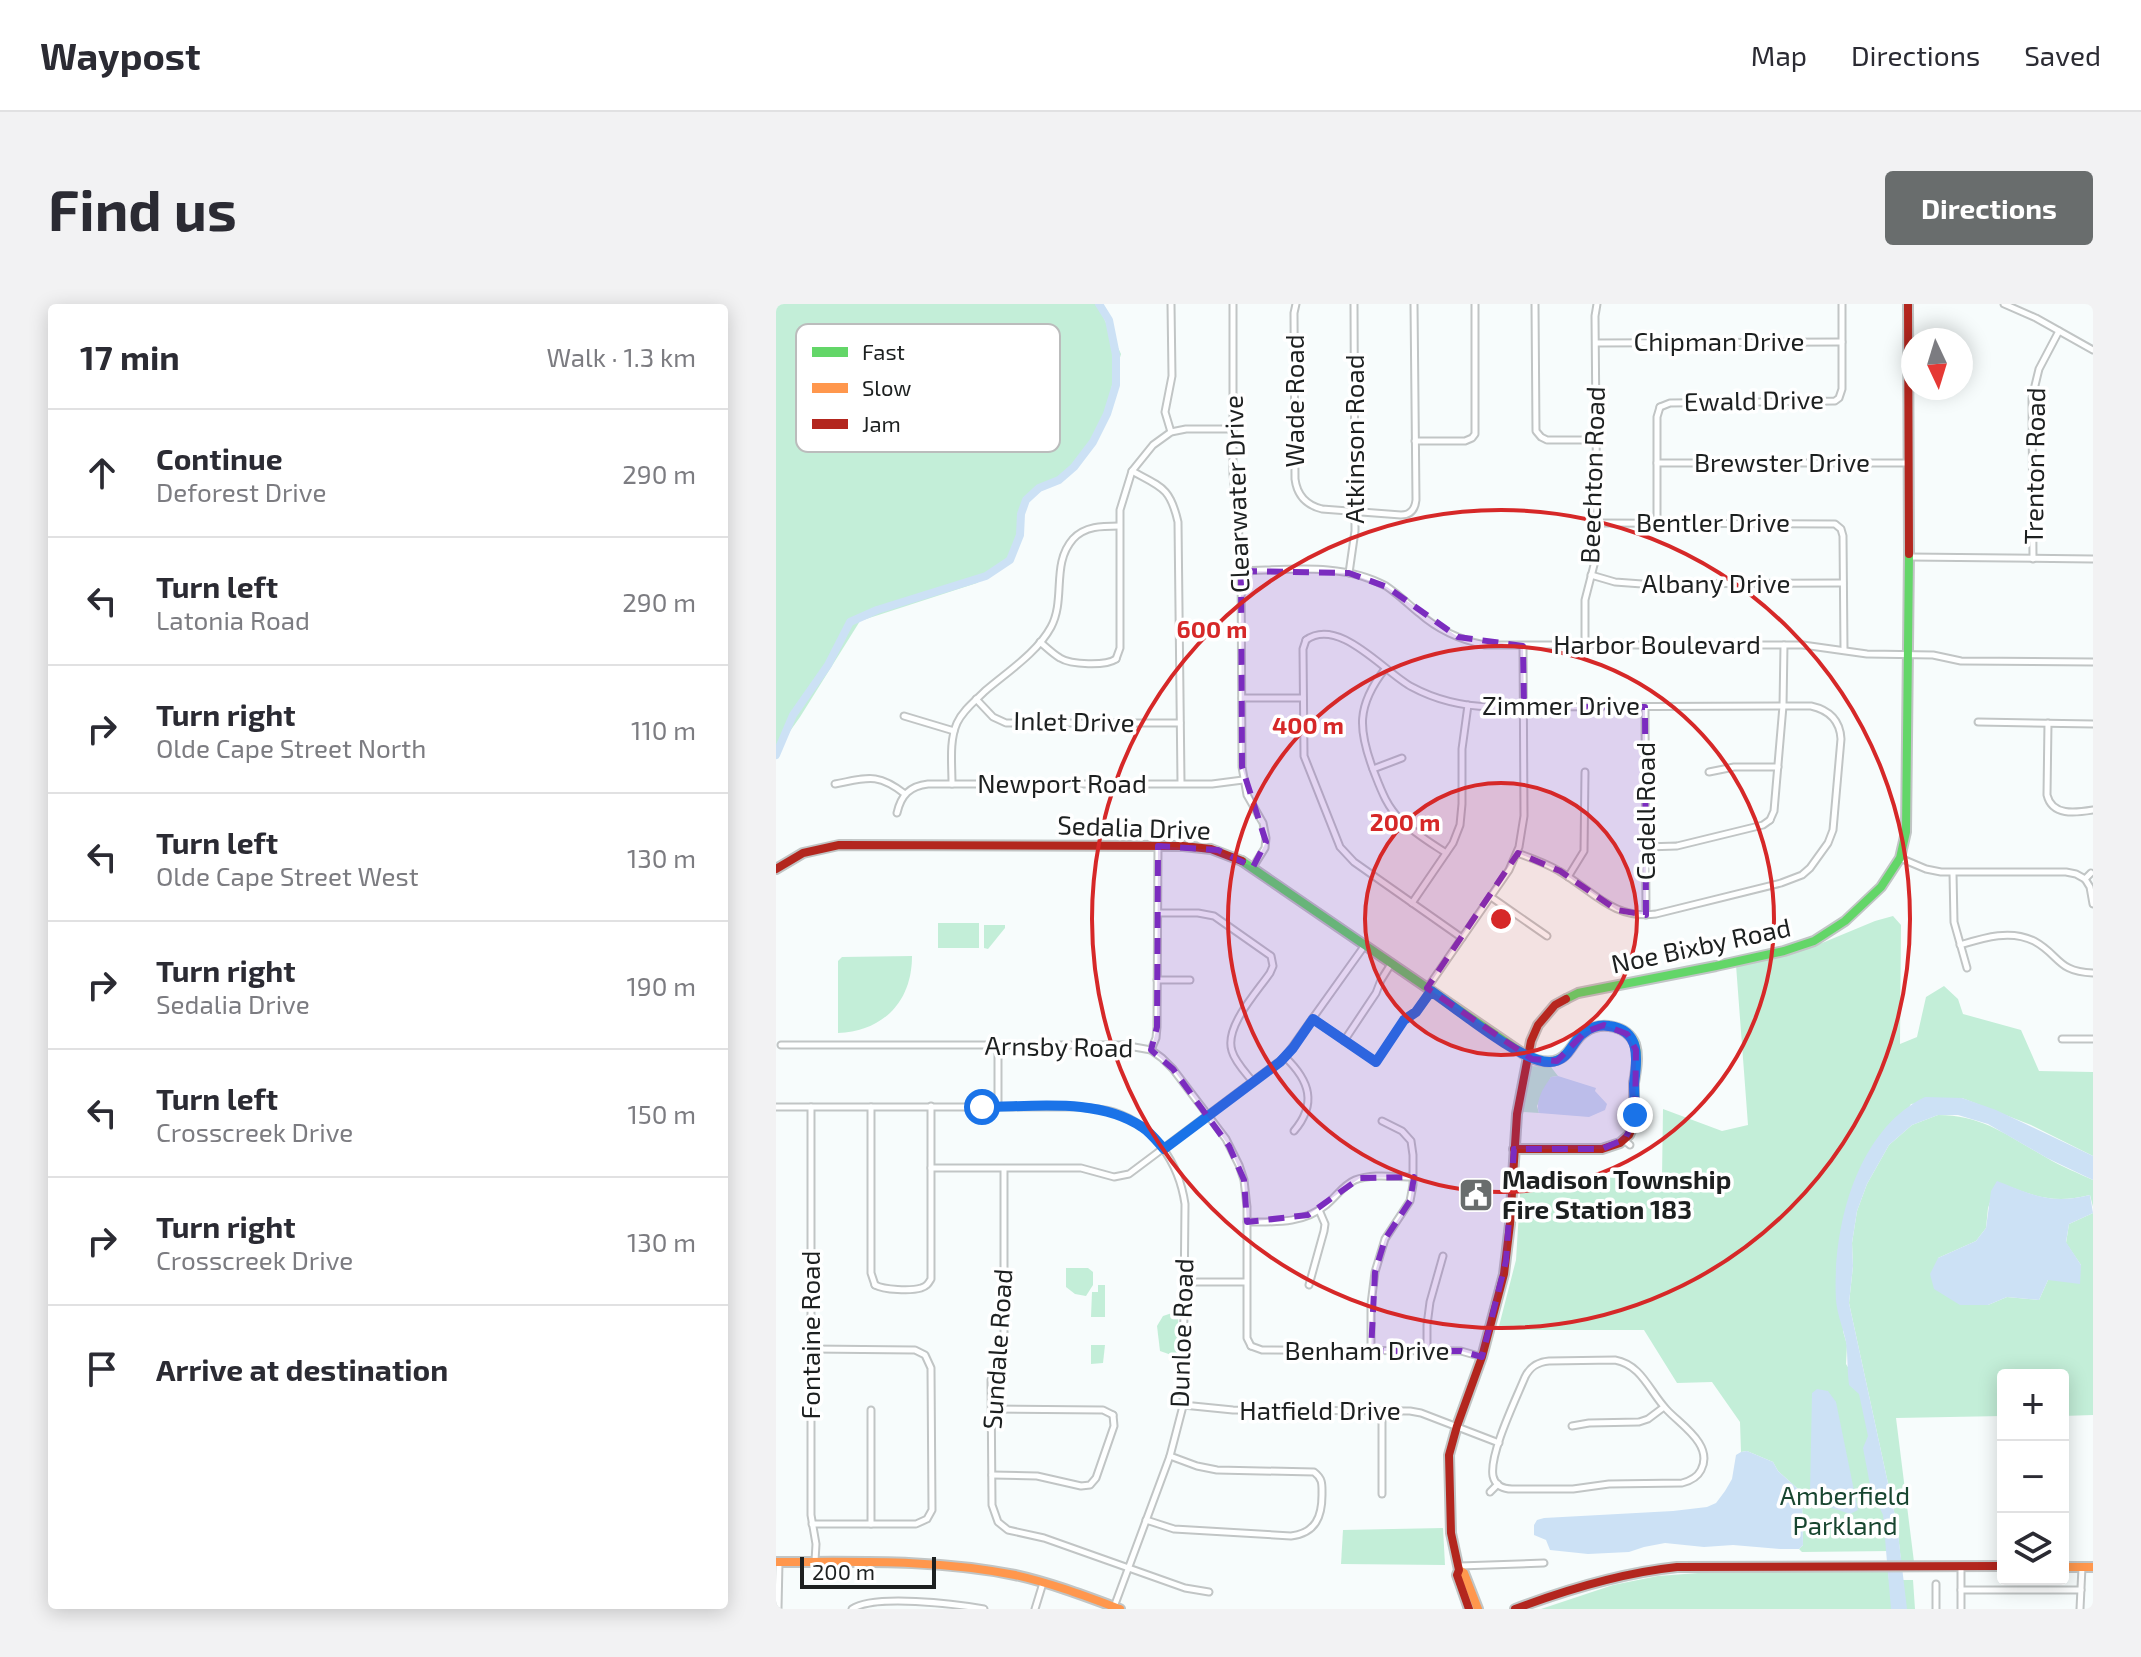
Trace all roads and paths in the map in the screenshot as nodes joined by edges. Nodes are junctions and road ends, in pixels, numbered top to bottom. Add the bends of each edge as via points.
1 (1171, 304) edge
2 (1233, 304) edge
3 (1296, 304) edge
4 (1354, 304) edge
5 (1414, 304) edge
6 (1475, 304) edge
7 (1535, 304) edge
8 (1597, 304) edge
9 (1842, 304) edge
10 (1908, 304) edge
11 (2004, 304) edge
12 (2059, 331) junction
13 (1842, 342) junction
14 (1596, 343) junction
15 (2093, 350) edge
16 (1839, 398) junction
17 (1844, 404) dead end
18 (1233, 429) junction
19 (1171, 432) junction
20 (1596, 440) junction
21 (1415, 441) junction
22 (1657, 463) junction
23 (1908, 463) junction
24 (1132, 471) junction
25 (1355, 512) junction
26 (1597, 523) junction
27 (1657, 523) junction
28 (1119, 526) junction
29 (1909, 557) junction
30 (2033, 559) junction
31 (2093, 559) edge
32 (1241, 571) junction
33 (1349, 573) junction
34 (1591, 575) junction
35 (1843, 583) junction
36 (1040, 642) junction
37 (1585, 645) junction
38 (1784, 645) junction
39 (1523, 646) junction
40 (1844, 650) junction
41 (1909, 655) junction
42 (2093, 662) edge
43 (1385, 669) junction
44 (1242, 698) junction
45 (1303, 698) junction
46 (976, 699) junction
47 (1468, 705) junction
48 (1783, 706) junction
49 (1524, 707) junction
50 (1645, 707) junction
51 (904, 716) dead end
52 (1978, 722) dead end
53 (1180, 723) junction
54 (2048, 723) junction
55 (2093, 724) edge
56 (954, 731) junction
57 (1402, 758) dead end
58 (1778, 767) junction
59 (1373, 769) junction
60 (1585, 772) dead end
61 (1709, 772) dead end
62 (1243, 780) junction
63 (1181, 783) junction
64 (835, 784) dead end
65 (952, 784) junction
66 (905, 794) junction
67 (2093, 810) edge
68 (897, 813) dead end
69 (1158, 846) junction
70 (1646, 847) junction
71 (1446, 853) junction
72 (1517, 853) junction
73 (1900, 858) junction
74 (1253, 867) junction
75 (776, 869) edge
76 (1953, 873) junction
77 (2091, 873) dead end
78 (1568, 877) junction
79 (2085, 879) junction
80 (1491, 897) junction
81 (1412, 903) junction
82 (2093, 904) edge
83 (1158, 913) junction
84 (1646, 915) junction
85 (1547, 936) dead end
86 (1462, 938) junction
87 (1365, 945) junction
88 (1960, 945) junction
89 (1391, 964) junction
90 (1967, 968) dead end
91 (2093, 973) edge
92 (1157, 980) junction
93 (1190, 980) dead end
94 (1429, 989) junction
95 (1313, 1019) junction
96 (2062, 1039) dead end
97 (2093, 1039) edge
98 (1344, 1041) junction
99 (781, 1045) dead end
100 (998, 1046) junction
101 (1151, 1050) junction
102 (1285, 1057) junction
103 (1528, 1057) junction
104 (1253, 1082) junction
105 (931, 1106) junction
106 (776, 1107) edge
107 (811, 1107) junction
108 (871, 1107) junction
109 (998, 1107) junction
110 (1209, 1116) junction
111 (1382, 1121) dead end
112 (1294, 1131) dead end
113 (1164, 1149) junction
114 (1514, 1149) junction
115 (931, 1168) junction
116 (1004, 1169) junction
117 (1413, 1177) junction
118 (1319, 1210) junction
119 (1247, 1222) junction
120 (1443, 1256) dead end
121 (1185, 1282) junction
122 (1246, 1282) junction
123 (1309, 1285) dead end
124 (811, 1349) junction
125 (1249, 1349) joint
126 (1371, 1351) junction
127 (1427, 1351) junction
128 (1482, 1357) junction
129 (1183, 1405) junction
130 (1664, 1407) junction
131 (992, 1409) junction
132 (871, 1410) dead end
133 (1382, 1411) junction
134 (1457, 1426) junction
135 (1572, 1426) dead end
136 (1499, 1443) junction
137 (1170, 1456) junction
138 (992, 1475) junction
139 (1498, 1484) junction
140 (1490, 1492) dead end
141 (1382, 1494) dead end
142 (1146, 1520) junction
143 (812, 1524) junction
144 (871, 1524) junction
145 (778, 1562) edge
146 (815, 1562) junction
147 (1544, 1563) dead end
148 (1961, 1566) junction
149 (1997, 1566) edge
150 (2069, 1567) edge
151 (2082, 1567) junction
152 (2093, 1567) edge
153 (1458, 1568) junction
154 (1128, 1569) junction
155 (1043, 1583) junction
156 (1936, 1584) dead end
157 (1961, 1590) junction
158 (2081, 1590) junction
159 (1209, 1592) dead end
160 (778, 1606) edge
161 (1117, 1608) edge
162 (852, 1609) edge
163 (984, 1609) edge
164 (1035, 1609) edge
165 (1469, 1609) edge
166 (1478, 1609) edge
167 (1515, 1609) edge
168 (1936, 1609) edge
169 (1961, 1609) edge
170 (2080, 1609) edge

1 - 19 street via 1172,376 1165,408
2 - 18 street, Clearwater Drive
3 - 25 street, Wade Road via 1297,489 1316,508
4 - 25 street, Atkinson Road
5 - 21 street
6 - 21 street via 1474,440
7 - 20 street via 1538,440
8 - 14 street, Beechton Road
9 - 13 street, Ewald Drive
10 - 23 street, Noe Bixby Road
11 - 12 street
12 - 15 street
12 - 30 street, Trenton Road via 2033,391
13 - 14 street, Chipman Drive
13 - 16 street, Ewald Drive
14 - 20 street, Beechton Road
16 - 17 street
16 - 22 street, Ewald Drive via 1658,406
18 - 19 street
18 - 32 street, Clearwater Drive
19 - 24 street
20 - 26 street, Beechton Road
21 - 25 street via 1413,513
22 - 23 street, Brewster Drive
22 - 27 street
23 - 29 street, Noe Bixby Road
24 - 28 street
24 - 53 street via 1168,494 1178,522
25 - 33 street, Atkinson Road
26 - 27 street, Bentler Drive
26 - 34 street, Beechton Road
27 - 35 street, Bentler Drive via 1841,526
28 - 36 street via 1089,529 1070,543 1060,568 1057,613
28 - 36 street via 1118,661 1070,662
29 - 30 street
29 - 41 street, Noe Bixby Road
30 - 31 street
32 - 33 street, Harbor Boulevard
32 - 44 street, Clearwater Drive
33 - 39 street, Harbor Boulevard via 1387,587 1458,637 1485,645
34 - 35 street, Albany Drive via 1642,584
34 - 37 street, Beechton Road
35 - 40 street
36 - 46 street
37 - 38 street, Harbor Boulevard
37 - 39 street, Harbor Boulevard
38 - 40 street, Harbor Boulevard
38 - 48 street
39 - 49 street
40 - 41 street, Harbor Boulevard
41 - 42 street, Harbor Boulevard
41 - 73 street, Noe Bixby Road via 1906,832
43 - 45 street, Zimmer Drive via 1347,640 1319,634 1304,638
43 - 47 street, Zimmer Drive via 1427,694
43 - 59 street via 1362,714
44 - 45 street
44 - 62 street, Clearwater Drive
45 - 81 street via 1304,756 1340,847
46 - 53 street, Inlet Drive via 1006,723
46 - 56 street
47 - 49 street, Zimmer Drive
47 - 71 street via 1461,817
48 - 50 street, Zimmer Drive
48 - 58 street
48 - 84 street, Zimmer Drive via 1817,707 1840,727 1828,843 1802,875
49 - 50 street, Zimmer Drive
49 - 72 street via 1524,816
50 - 70 street, Cadell Road
51 - 56 street
52 - 54 street
53 - 63 street
54 - 55 street
54 - 67 street via 2051,809
56 - 65 street
57 - 59 street
58 - 61 street
58 - 70 street via 1772,822 1677,846
59 - 71 street via 1397,816
60 - 78 street via 1584,851
62 - 63 street, Newport Road
62 - 74 street, Clearwater Drive via 1266,838
63 - 65 street, Newport Road
64 - 66 street via 876,778
65 - 66 street, Newport Road via 918,785
66 - 68 street
69 - 74 street, Sedalia Drive via 1218,850
69 - 75 street, Sedalia Drive via 839,845 803,853
69 - 83 street
70 - 84 street, Cadell Road
71 - 81 street
72 - 78 street
72 - 80 street
73 - 76 street
73 - 103 street, Noe Bixby Road via 1866,903 1814,941 1570,996 1543,1018
74 - 87 street, Sedalia Drive
76 - 79 street via 2066,872
76 - 88 street
77 - 79 street
78 - 84 street via 1617,910
79 - 82 street
80 - 85 street
80 - 86 street
81 - 86 street
83 - 92 street
83 - 104 street via 1214,916 1276,962 1231,1033 1232,1053
86 - 94 street
87 - 89 street, Sedalia Drive
87 - 95 street
88 - 90 street
88 - 91 street via 2018,936 2037,943 2062,966
89 - 94 street, Sedalia Drive
89 - 98 street
92 - 93 street
92 - 101 street via 1157,1033
94 - 98 street via 1376,1062
94 - 103 street, Sedalia Drive
95 - 98 street
95 - 102 street
96 - 97 street
99 - 100 street, Arnsby Road
100 - 101 street, Arnsby Road via 1123,1045
100 - 109 street
101 - 110 street, Arnsby Road
102 - 104 street
102 - 112 street via 1299,1071 1308,1095 1306,1115
103 - 114 street, Noe Bixby Road
103 - 114 street via 1557,1061 1580,1036 1599,1026 1616,1027 1636,1050 1635,1119 1627,1142 1614,1146
104 - 110 street
105 - 108 street
105 - 109 street
105 - 115 street
106 - 107 street
107 - 108 street
107 - 124 street, Fontaine Road
108 - 115 street via 873,1287 918,1289 928,1284
109 - 113 street via 1114,1112 1143,1127
110 - 113 street
110 - 119 street, Arnsby Road via 1239,1165
111 - 117 street via 1411,1141
113 - 116 street via 1120,1177 1081,1168
113 - 121 street, Dunloe Road via 1183,1190
114 - 128 street, Noe Bixby Road via 1506,1261
115 - 116 street
116 - 131 street, Sundale Road via 1004,1339 992,1375
117 - 118 street via 1360,1178
117 - 126 street via 1410,1201 1385,1239 1375,1272
118 - 119 street via 1297,1220
118 - 123 street via 1325,1224
119 - 122 street, Arnsby Road
120 - 127 street via 1430,1302
121 - 122 street
121 - 129 street, Dunloe Road
122 - 125 street, Arnsby Road
124 - 143 street, Fontaine Road
124 - 144 street via 911,1349 925,1355 931,1368 932,1510 916,1524
125 - 126 street, Benham Drive
126 - 127 street, Benham Drive
127 - 128 street, Benham Drive
128 - 134 street, Noe Bixby Road
129 - 133 street, Hatfield Drive
129 - 137 street, Dunloe Road
130 - 135 street via 1639,1422
130 - 136 street via 1627,1363 1538,1363 1525,1377
130 - 139 street via 1701,1445 1702,1468 1691,1481 1544,1490
131 - 138 street, Sundale Road
131 - 138 street via 1116,1414 1096,1478 1087,1486 1037,1476
132 - 144 street
133 - 134 street, Hatfield Drive via 1421,1413
133 - 141 street
134 - 136 street, Hatfield Drive
134 - 153 street, Noe Bixby Road via 1448,1468
136 - 139 street via 1493,1475
137 - 142 street, Dunloe Road
137 - 142 street via 1217,1470 1308,1471 1322,1483 1322,1512 1307,1532 1291,1536 1180,1530
138 - 154 street, Sundale Road via 993,1511 1002,1526
139 - 140 street
142 - 154 street, Dunloe Road
143 - 144 street
143 - 146 street, Fontaine Road
145 - 146 street
145 - 160 street
146 - 155 street via 946,1565
147 - 153 street
148 - 149 street
148 - 157 street
148 - 167 street via 1697,1566 1642,1571
150 - 151 street
151 - 152 street
151 - 158 street
153 - 165 street, Noe Bixby Road
153 - 166 street, Noe Bixby Road
154 - 159 street
154 - 161 street, Dunloe Road
155 - 161 street
155 - 164 street
156 - 168 street
157 - 158 street
157 - 169 street
158 - 170 street
162 - 163 street via 884,1602

